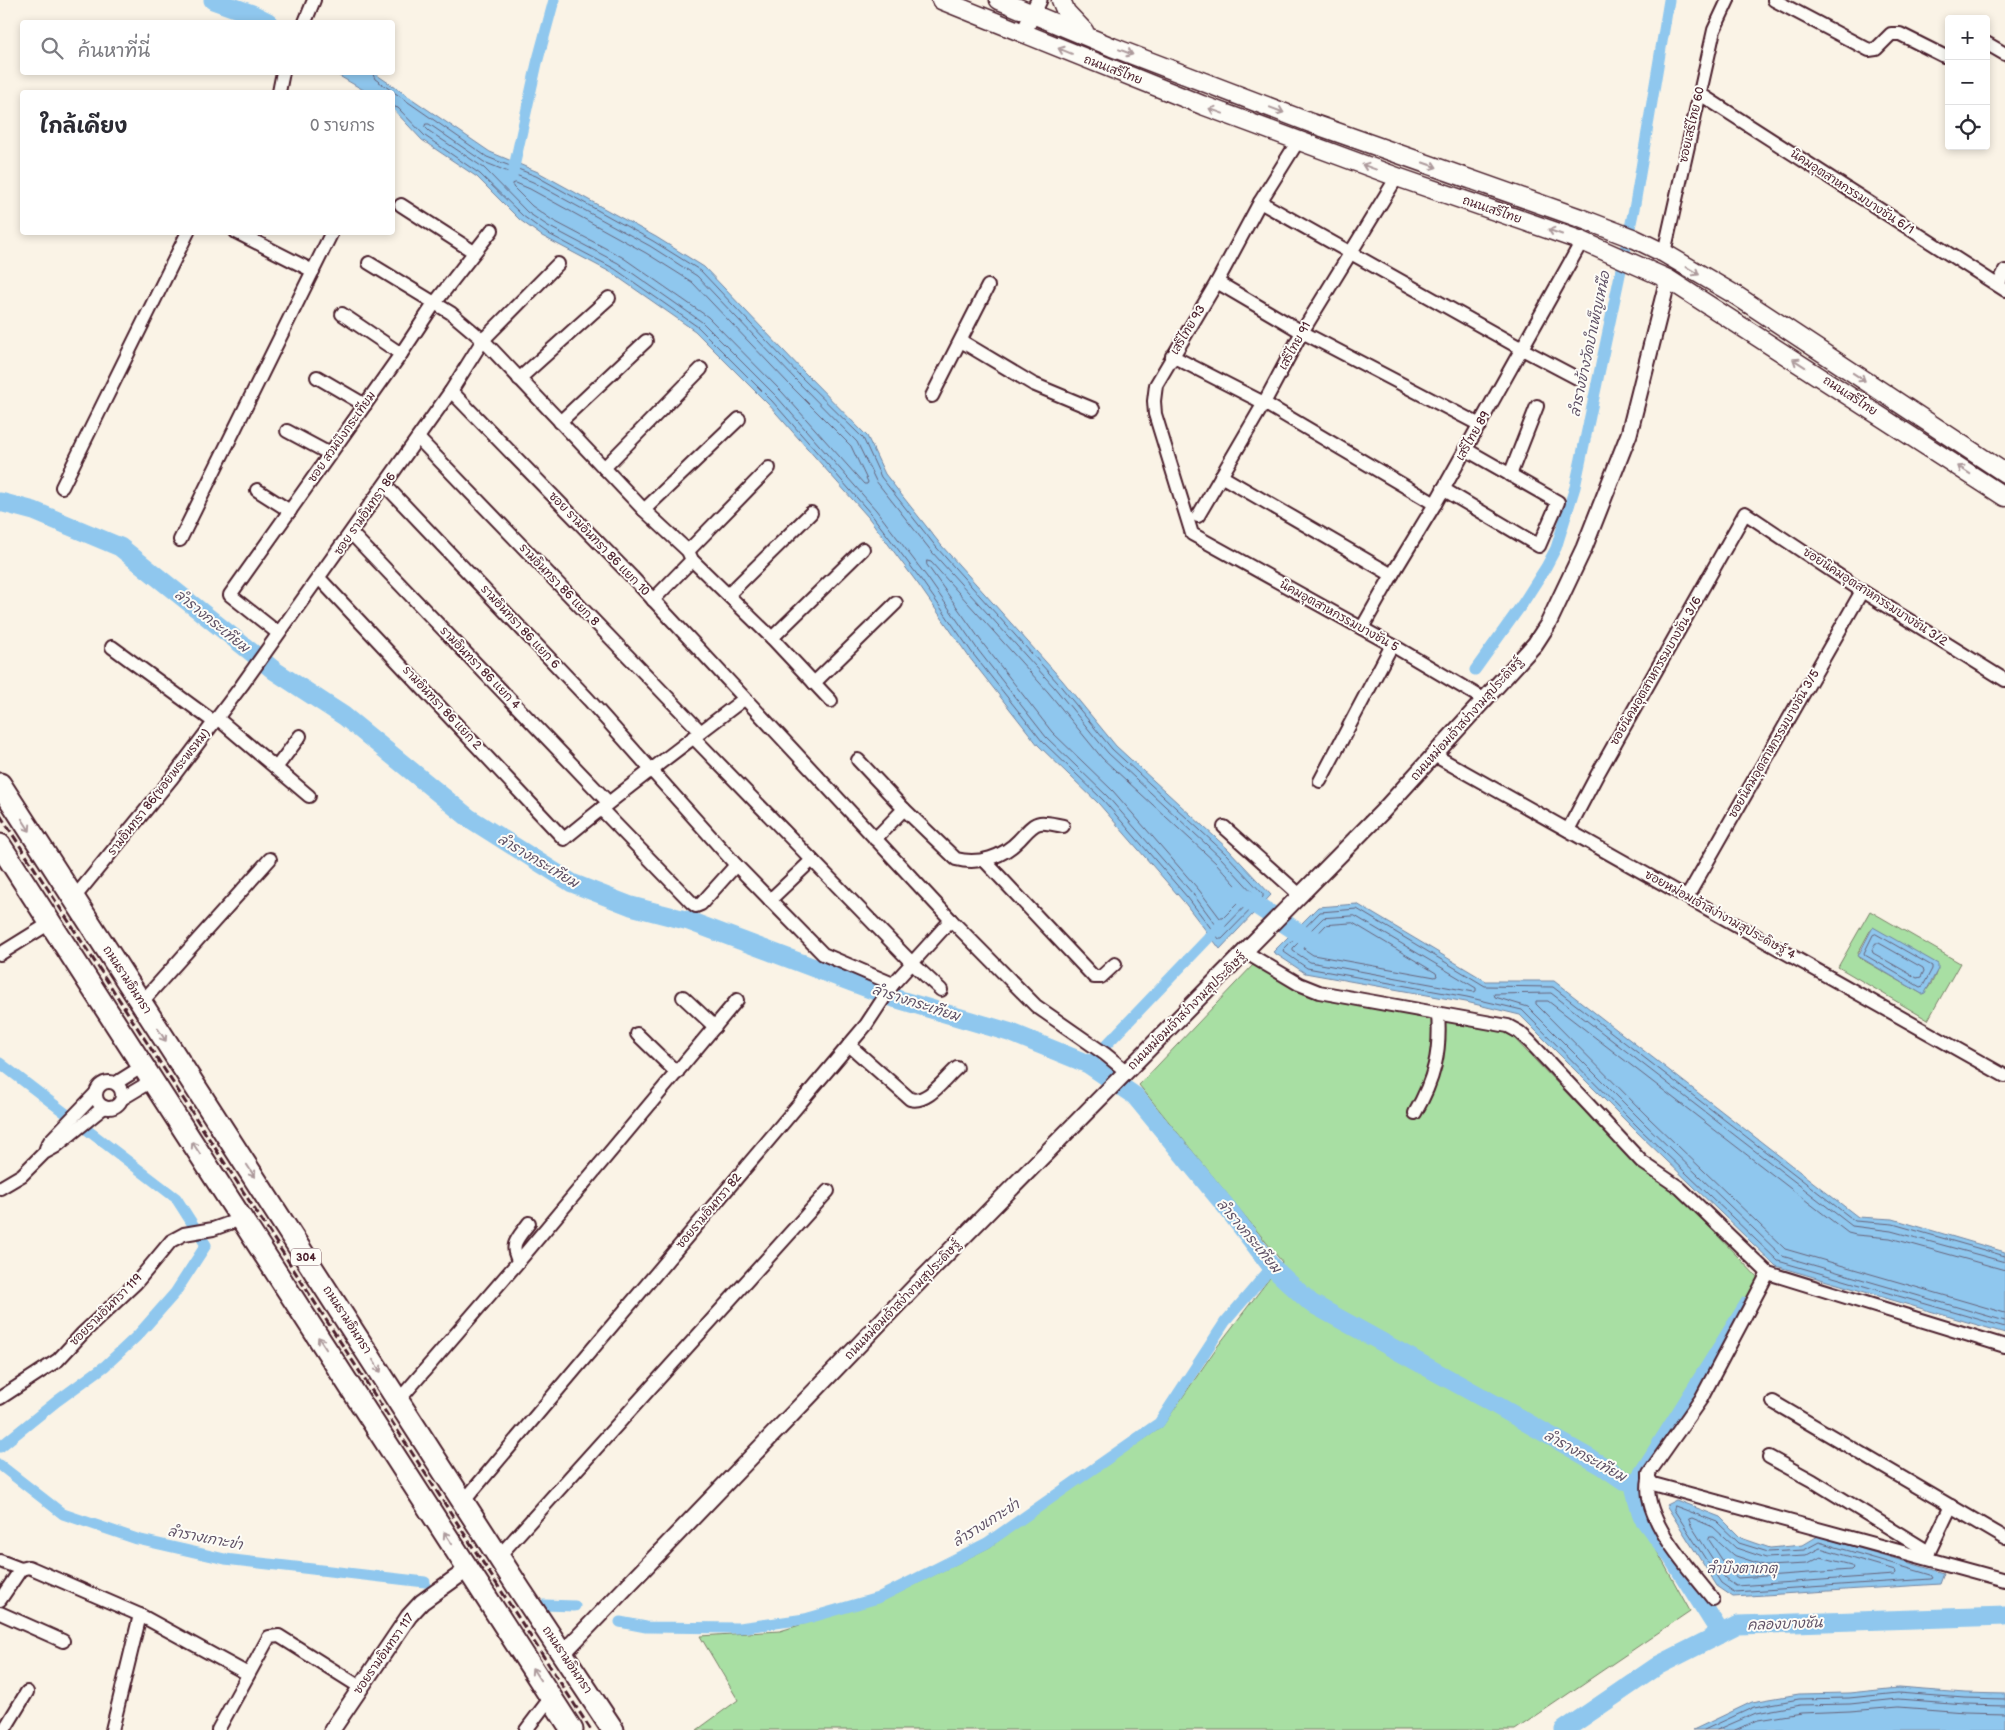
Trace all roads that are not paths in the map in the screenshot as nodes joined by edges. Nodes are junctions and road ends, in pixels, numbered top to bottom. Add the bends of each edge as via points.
1 (314, 0) edge
2 (941, 0) edge
3 (1061, 0) edge
4 (1728, 0) edge
5 (1774, 0) edge
6 (1008, 2) edge
7 (1035, 7) edge
8 (305, 20) edge
9 (1000, 24) junction
10 (1024, 34) junction
11 (1094, 40) junction
12 (1990, 45) edge
13 (2005, 54) edge
14 (1945, 56) edge
15 (281, 75) edge
16 (279, 90) edge
17 (1700, 94) junction
18 (1298, 140) junction
19 (1397, 177) junction
20 (1260, 202) junction
21 (401, 205) dead end
22 (492, 230) dead end
23 (187, 235) edge
24 (242, 235) edge
25 (331, 235) edge
26 (1582, 242) junction
27 (474, 252) junction
28 (1350, 253) junction
29 (1664, 253) junction
30 (369, 263) dead end
31 (558, 264) dead end
32 (313, 271) junction
33 (2005, 271) edge
34 (1668, 279) junction
35 (1217, 282) junction
36 (988, 286) dead end
37 (2001, 287) edge
38 (609, 298) dead end
39 (434, 304) junction
40 (342, 314) dead end
41 (1302, 332) junction
42 (483, 340) junction
43 (646, 341) dead end
44 (961, 341) junction
45 (1522, 349) junction
46 (401, 354) junction
47 (1172, 356) junction
48 (701, 369) dead end
49 (317, 377) dead end
50 (1577, 378) dead end
51 (519, 379) junction
52 (451, 391) junction
53 (932, 396) dead end
54 (1264, 403) junction
55 (365, 405) junction
56 (1537, 406) dead end
57 (1093, 409) dead end
58 (739, 419) dead end
59 (560, 422) junction
60 (1480, 425) junction
61 (286, 431) dead end
62 (418, 438) junction
63 (1465, 449) junction
64 (330, 454) junction
65 (604, 468) junction
66 (769, 468) dead end
67 (2005, 473) edge
68 (1510, 475) junction
69 (1221, 476) junction
70 (385, 484) junction
71 (62, 487) dead end
72 (1443, 489) junction
73 (257, 490) dead end
74 (2005, 497) edge
75 (1435, 504) junction
76 (644, 510) junction
77 (290, 511) junction
78 (811, 513) dead end
79 (1745, 513) joint
80 (1198, 516) dead end
81 (351, 533) junction
82 (1192, 534) joint
83 (180, 540) dead end
84 (863, 549) dead end
85 (690, 555) junction
86 (1392, 575) junction
87 (320, 578) junction
88 (1862, 591) junction
89 (728, 595) junction
90 (653, 600) junction
91 (896, 602) dead end
92 (1362, 628) junction
93 (277, 634) junction
94 (772, 638) junction
95 (1392, 644) junction
96 (112, 647) dead end
97 (2005, 680) edge
98 (814, 683) junction
99 (242, 685) joint
100 (744, 699) junction
101 (1485, 700) junction
102 (831, 701) dead end
103 (216, 720) junction
104 (697, 735) junction
105 (300, 736) dead end
106 (1434, 756) junction
107 (858, 760) dead end
108 (276, 768) junction
109 (653, 770) junction
110 (1320, 781) dead end
111 (0, 784) edge
112 (309, 796) dead end
113 (605, 805) junction
114 (904, 809) junction
115 (1063, 826) dead end
116 (1224, 827) dead end
117 (1568, 830) junction
118 (875, 839) junction
119 (0, 845) edge
120 (270, 860) dead end
121 (812, 860) junction
122 (984, 860) junction
123 (736, 865) junction
124 (1687, 897) junction
125 (74, 898) junction
126 (1298, 899) junction
127 (770, 900) junction
128 (951, 920) junction
129 (50, 923) junction
130 (1250, 947) junction
131 (0, 954) edge
132 (912, 963) junction
133 (1115, 964) dead end
134 (892, 984) junction
135 (941, 990) dead end
136 (683, 997) dead end
137 (738, 1000) dead end
138 (141, 1003) junction
139 (1438, 1014) junction
140 (715, 1027) junction
141 (637, 1034) dead end
142 (849, 1045) junction
143 (957, 1068) dead end
144 (148, 1073) junction
145 (677, 1073) junction
146 (1125, 1074) junction
147 (2005, 1076) edge
148 (116, 1083) junction
149 (96, 1093) junction
150 (122, 1098) junction
151 (104, 1107) junction
152 (1415, 1113) dead end
153 (80, 1119) junction
154 (0, 1188) edge
155 (828, 1191) dead end
156 (241, 1219) junction
157 (529, 1223) dead end
158 (519, 1261) junction
159 (1768, 1273) junction
160 (2004, 1348) edge
161 (0, 1398) edge
162 (399, 1400) junction
163 (1773, 1402) dead end
164 (1769, 1457) dead end
165 (1649, 1479) junction
166 (464, 1501) junction
167 (1951, 1506) junction
168 (2005, 1538) edge
169 (1927, 1555) junction
170 (499, 1556) junction
171 (0, 1561) edge
172 (21, 1569) junction
173 (468, 1569) junction
174 (2005, 1580) edge
175 (1713, 1599) dead end
176 (0, 1600) edge
177 (0, 1613) edge
178 (140, 1615) junction
179 (63, 1641) dead end
180 (562, 1654) junction
181 (248, 1674) junction
182 (360, 1687) junction
183 (27, 1692) dead end
184 (551, 1697) junction
185 (4, 1730) edge
186 (112, 1730) edge
187 (218, 1730) edge
188 (332, 1730) edge
189 (526, 1730) edge
190 (572, 1730) edge
191 (613, 1730) edge

1 - 8 street
2 - 9 main road, ถนนเสรีไทย
3 - 11 main road via 1066,12
4 - 17 street, ซอยเสรีไทย 60 via 1714,30
5 - 14 street via 1869,50 1876,49 1890,34 1900,34
6 - 7 main road, ถนนเสรีไทย
6 - 9 street
7 - 10 street
7 - 11 main road, ถนนเสรีไทย
9 - 10 main road, ถนนเสรีไทย
18 -> 10 main road, ถนนเสรีไทย
11 -> 29 main road, ถนนเสรีไทย via 1311,123 1628,236
12 - 13 street
15 - 16 street
17 - 29 street, ซอยเสรีไทย 60
17 - 37 street, นิคมอุตสาหกรรมบางชัน 6/1
19 -> 18 main road, ถนนเสรีไทย
18 - 20 street, เสรีไทย 93
26 -> 19 main road, ถนนเสรีไทย
19 - 28 street, เสรีไทย 91
20 - 28 street
20 - 35 street, เสรีไทย 93
21 - 27 street
22 - 27 street, ซอย สวนบึงกระเทียม
23 - 71 street
24 - 32 street
25 - 32 street
26 - 34 main road, ถนนเสรีไทย
26 - 45 street, เสรีไทย 89
27 - 39 street, ซอย สวนบึงกระเทียม
28 - 41 street, เสรีไทย 91
28 - 45 street
29 -> 67 main road, ถนนเสรีไทย via 1737,296
30 - 39 street
31 - 42 street, ซอย รามอินทรา 86
32 - 83 street
33 - 37 street
74 -> 34 main road, ถนนเสรีไทย
34 - 101 street, ถนนหม่อมเจ้าสง่างามสุประดิษฐ์ via 1629,434 1584,548 1535,644
35 - 41 street
35 - 47 street, เสรีไทย 93
36 - 44 street
38 - 51 street
39 - 42 street via 451,313
39 - 46 street, ซอย สวนบึงกระเทียม
40 - 46 street
41 - 54 street, เสรีไทย 91
41 - 60 street
42 - 51 street
42 - 52 street, ซอย รามอินทรา 86
43 - 59 street
44 - 53 street
44 - 57 street via 1033,384
45 - 50 street
45 - 60 street, เสรีไทย 89
46 - 55 street, ซอย สวนบึงกระเทียม
47 - 54 street
47 - 82 street, เสรีไทย 93 via 1156,385 1155,414
48 - 65 street
49 - 55 street
51 - 59 street
52 - 62 street, ซอย รามอินทรา 86
52 - 90 street, ซอย รามอินทรา 86 แยก 10
54 - 69 street, เสรีไทย 91
54 - 75 street
55 - 64 street, ซอย สวนบึงกระเทียม
56 - 68 street
58 - 76 street
59 - 65 street
60 - 63 street, เสรีไทย 89
61 - 64 street
62 - 70 street, ซอย รามอินทรา 86
62 - 104 street, รามอินทรา 86 แยก 8
63 - 68 street
63 - 72 street, เสรีไทย 89
64 - 77 street, ซอย สวนบึงกระเทียม
65 - 76 street
66 - 85 street
68 - 72 street via 1558,502 1539,546
69 - 80 street, เสรีไทย 91
69 - 86 street
70 - 81 street, ซอย รามอินทรา 86
70 - 109 street, รามอินทรา 86 แยก 6
72 - 75 street, เสรีไทย 89
73 - 77 street
75 - 86 street, เสรีไทย 89
76 - 85 street
77 - 93 street, ซอย สวนบึงกระเทียม via 230,595
78 - 89 street
79 - 88 street, ซอยนิคมอุตสาหกรรมบางชัน 3/2
79 - 117 street, ซอยนิคมอุตสาหกรรมบางชัน 3/6
81 - 87 street, ซอย รามอินทรา 86
81 - 113 street, รามอินทรา 86 แยก 4
82 - 92 street, นิคมอุตสาหกรรมบางชัน 5
84 - 94 street
85 - 89 street
85 - 90 street
86 - 92 street, เสรีไทย 89
87 - 93 street, ซอย รามอินทรา 86
87 - 113 street, รามอินทรา 86 แยก 2 via 564,839
88 - 97 street, ซอยนิคมอุตสาหกรรมบางชัน 3/2
88 - 124 street, ซอยนิคมอุตสาหกรรมบางชัน 3/5
89 - 94 street
90 - 100 street, ซอย รามอินทรา 86 แยก 10
91 - 98 street
92 - 95 street, นิคมอุตสาหกรรมบางชัน 5
93 - 99 street, ซอย รามอินทรา 86
94 - 98 street
95 - 101 street, นิคมอุตสาหกรรมบางชัน 5
95 - 110 street
96 - 103 street
98 - 102 street
99 - 103 street, รามอินทรา 86(ซอยพระพรหม)
100 - 104 street
100 - 118 street, ซอย รามอินทรา 86 แยก 10
101 - 106 street, ถนนหม่อมเจ้าสง่างามสุประดิษฐ์
103 - 108 street
103 - 125 street, รามอินทรา 86(ซอยพระพรหม)
104 - 109 street
104 - 121 street, รามอินทรา 86 แยก 8
105 - 108 street
106 - 117 street, ซอยหม่อมเจ้าสง่างามสุประดิษฐ์ 4
106 - 126 street, ถนนหม่อมเจ้าสง่างามสุประดิษฐ์
107 - 114 street
108 - 112 street
109 - 113 street
109 - 123 street, รามอินทรา 86 แยก 6
111 -> 125 highway, ถนนรามอินทรา / 304
113 - 123 street, รามอินทรา 86 แยก 4 via 696,906
114 - 118 street
114 - 122 street via 956,859
115 - 122 street via 1036,824 1012,848
116 - 126 street
117 - 124 street, ซอยหม่อมเจ้าสง่างามสุประดิษฐ์ 4
118 - 128 street, ซอย รามอินทรา 86 แยก 10
119 - 129 highway, 304
120 - 138 street
121 - 127 street
121 - 132 street, รามอินทรา 86 แยก 8
122 - 133 street via 1094,977 1101,977
123 - 127 street, รามอินทรา 86 แยก 6
124 - 147 street, ซอยหม่อมเจ้าสง่างามสุประดิษฐ์ 4
125 - 138 highway, ถนนรามอินทรา / 304
126 - 130 street, ถนนหม่อมเจ้าสง่างามสุประดิษฐ์
127 - 134 street, รามอินทรา 86 แยก 6 via 823,954
128 - 132 street, ซอยรามอินทรา 82
128 - 146 street, ซอย รามอินทรา 86 แยก 10 via 1036,1006 1101,1051
129 - 131 street
129 - 144 highway, 304
130 - 139 street via 1299,984 1319,992
130 - 146 street, ถนนหม่อมเจ้าสง่างามสุประดิษฐ์
132 - 134 street, ซอยรามอินทรา 82
132 - 135 street, รามอินทรา 86 แยก 8
134 - 142 street, ซอยรามอินทรา 82 via 881,1004
136 - 140 street
137 - 140 street
138 -> 162 highway, ถนนรามอินทรา / 304
139 - 152 street via 1440,1036 1436,1063 1426,1094
139 - 159 street via 1508,1026 1519,1032 1642,1162 1680,1188
140 - 145 street
141 - 145 street
142 - 143 street via 910,1099 917,1101 925,1098
142 - 166 street, ซอยรามอินทรา 82
144 - 148 street
144 - 150 street
156 -> 144 highway, 304
145 - 158 street
146 - 180 street, ถนนหม่อมเจ้าสง่างามสุประดิษฐ์ via 923,1278
148 - 149 street via 103,1083
148 - 150 street
149 - 151 street via 99,1104
149 - 153 street
150 - 151 street via 115,1107
151 - 153 street
153 - 154 street via 50,1141 44,1153 22,1175
155 - 170 street
156 - 161 street, ซอยรามอินทรา 119 via 213,1229 184,1234 171,1241 136,1283 58,1360
173 -> 156 highway, 304
157 - 158 street via 513,1246
158 - 162 street
159 - 160 street via 1967,1333
159 - 165 street via 1701,1399 1649,1473
162 - 166 highway, ถนนรามอินทรา / 304
163 - 167 street
164 - 169 street via 1813,1480
165 - 169 street via 1653,1484 1681,1492
165 - 175 street via 1648,1497 1655,1517 1666,1537
166 - 170 highway, ถนนรามอินทรา / 304
167 - 168 street
167 - 169 street
169 - 174 street
170 - 180 highway, ถนนรามอินทรา / 304
171 - 172 street
172 - 176 street
172 - 178 street via 29,1567
173 - 182 street, ซอยรามอินทรา 117 via 422,1602 409,1616
184 -> 173 highway, 304
177 - 179 street
178 - 181 street
178 - 186 street
180 - 191 highway, ถนนรามอินทรา / 304
181 - 182 street via 270,1637 279,1636
181 - 187 street
182 - 188 street, ซอยรามอินทรา 117
183 - 185 street
184 - 189 street
184 - 190 highway, 304

